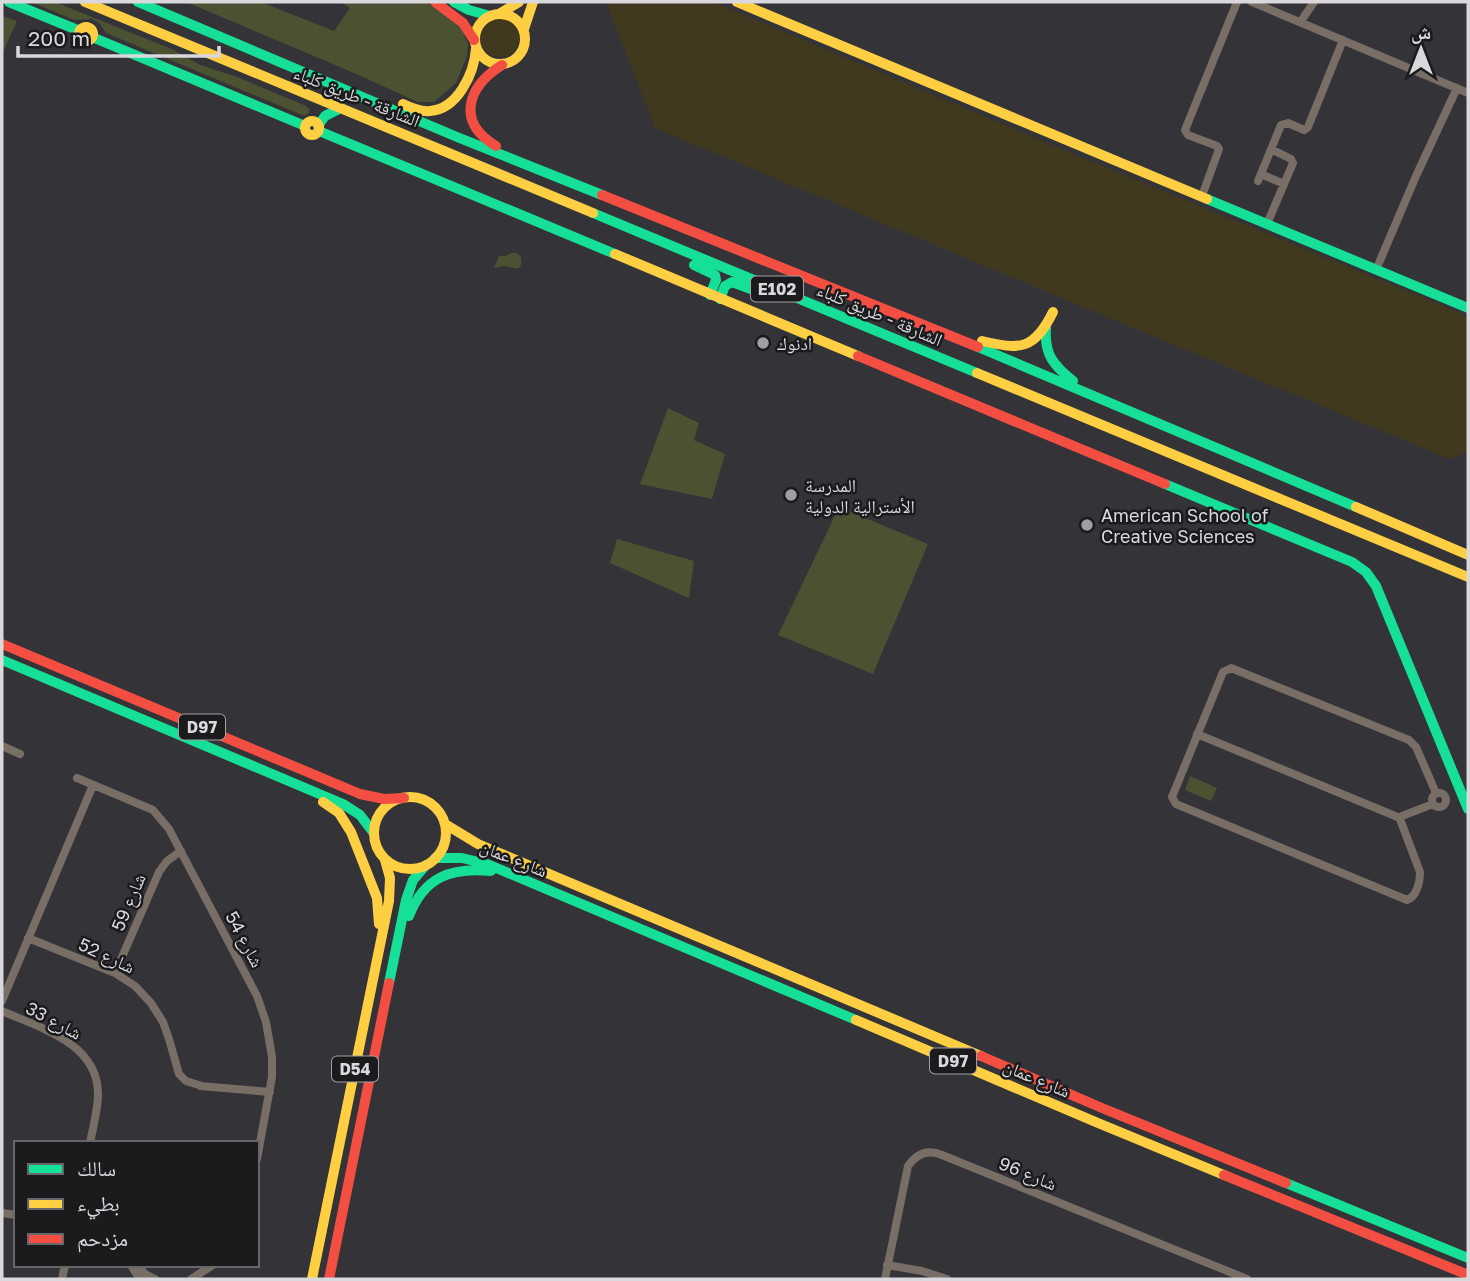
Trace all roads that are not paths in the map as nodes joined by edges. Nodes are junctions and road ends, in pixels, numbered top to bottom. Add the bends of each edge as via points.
1 (9, 2) edge
2 (85, 2) edge
3 (138, 2) edge
4 (435, 2) edge
5 (454, 2) edge
6 (519, 2) edge
7 (533, 2) edge
8 (737, 2) edge
9 (1237, 2) edge
10 (1252, 2) edge
11 (1314, 2) edge
12 (495, 15) junction
13 (1301, 22) junction
14 (524, 29) junction
15 (1343, 40) junction
16 (240, 44) junction
17 (475, 45) junction
18 (502, 65) junction
19 (1457, 88) junction
20 (1468, 93) edge
21 (309, 95) junction
22 (341, 108) junction
23 (314, 126) junction
24 (1271, 149) junction
25 (1284, 184) junction
26 (1202, 196) junction
27 (617, 222) junction
28 (1267, 224) junction
29 (677, 226) junction
30 (1376, 270) junction
31 (715, 297) junction
32 (1468, 308) edge
33 (1054, 312) dead end
34 (840, 316) junction
35 (1047, 327) junction
36 (938, 330) junction
37 (1100, 398) junction
38 (1417, 533) junction
39 (1468, 547) edge
40 (1468, 555) edge
41 (1433, 563) junction
42 (1468, 578) edge
43 (1468, 587) edge
44 (2, 644) edge
45 (2, 660) edge
46 (1197, 734) junction
47 (3, 750) edge
48 (20, 754) dead end
49 (78, 778) dead end
50 (290, 782) junction
51 (93, 785) junction
52 (1460, 792) junction
53 (1436, 793) junction
54 (1446, 797) junction
55 (404, 798) junction
56 (1433, 804) junction
57 (1468, 809) edge
58 (1400, 818) junction
59 (444, 824) junction
60 (373, 832) junction
61 (181, 851) junction
62 (385, 860) junction
63 (431, 862) junction
64 (503, 872) junction
65 (28, 938) junction
66 (395, 952) junction
67 (378, 957) junction
68 (115, 973) junction
69 (2, 1000) edge
70 (2, 1011) edge
71 (270, 1092) junction
72 (90, 1141) edge
73 (259, 1149) edge
74 (1468, 1258) edge
75 (887, 1265) junction
76 (132, 1267) edge
77 (139, 1267) edge
78 (210, 1267) edge
79 (1468, 1275) edge
80 (145, 1279) edge
81 (155, 1279) edge
82 (191, 1279) edge
83 (312, 1279) edge
84 (329, 1279) edge
85 (885, 1279) edge
86 (947, 1279) edge
87 (1247, 1279) edge

1 - 23 main road via 80,31 89,28 92,37
2 - 21 main road, الشارقة - طريق كلباء / E102
3 - 16 main road, الشارقة - طريق كلباء / E102
4 - 17 main road via 462,21
5 - 12 main road
6 - 12 main road
7 - 14 main road
8 - 26 main road
9 - 26 street via 1185,130 1219,149
10 - 13 street
11 - 13 street
12 - 14 main road via 511,16
12 - 17 main road via 478,26
13 - 15 street
14 - 18 main road via 522,52
15 - 19 street
15 - 24 street via 1308,127 1283,123
16 - 17 main road via 268,48 426,111 443,107 457,93 472,69
16 - 29 main road, الشارقة - طريق كلباء / E102
17 - 18 main road via 487,61
18 - 29 main road via 480,81 471,104 475,129 485,140
19 - 20 street
19 - 30 street
21 - 22 main road, الشارقة - طريق كلباء / E102
21 - 23 main road via 315,108
22 - 23 main road
22 - 27 main road, الشارقة - طريق كلباء / E102
23 - 31 main road
24 - 25 street via 1293,161
24 - 25 street via 1260,177
25 - 28 street
26 - 28 main road
27 - 31 main road via 638,239 713,273
27 - 34 main road, الشارقة - طريق كلباء / E102
28 - 30 main road
29 - 36 main road, الشارقة - طريق كلباء / E102
30 - 32 main road
31 - 34 main road via 732,282 814,313
31 - 52 main road via 1359,566 1376,586
33 - 35 main road
34 - 41 main road, الشارقة - طريق كلباء / E102
35 - 36 main road via 1031,342 1007,346
35 - 37 main road via 1048,357 1070,379
36 - 37 main road, الشارقة - طريق كلباء / E102
37 - 38 main road, الشارقة - طريق كلباء / E102
38 - 39 main road
38 - 40 main road, الشارقة - طريق كلباء / E102
41 - 42 main road, الشارقة - طريق كلباء / E102
41 - 43 main road
44 - 55 main road, D97 via 360,794
45 - 50 main road, D97
46 - 53 street via 1223,672 1234,668 1409,740
46 - 58 street
46 - 58 street via 1172,794 1176,804 1407,900 1415,895 1420,872
47 - 48 street
49 - 51 street, شارع 54
50 - 60 main road, D97 via 349,807
50 - 67 main road via 331,806 347,825 377,898 374,949
51 - 61 street, شارع 54 via 153,810
51 - 65 street
52 - 54 street
52 - 57 main road
53 - 54 street
53 - 56 street
54 - 56 street via 1442,806
55 - 59 main road via 425,800
55 - 60 main road via 383,809
56 - 58 street
59 - 63 main road via 445,842
59 - 74 main road, شارع عمان / D97 via 478,844
60 - 62 main road
61 - 68 street, شارع 59 via 159,872
61 - 71 street, شارع 54 via 257,996 271,1049
62 - 63 main road via 405,869
62 - 67 main road, D54 via 391,893
63 - 64 main road, شارع عمان / D97 via 467,858
63 - 66 main road, D54 via 413,880
64 - 66 main road via 468,869 435,880 414,902
64 - 79 main road, شارع عمان / D97
65 - 68 street, شارع 52
65 - 69 street
66 - 84 main road, D54
67 - 83 main road, D54
68 - 71 street, شارع 52 via 151,1003 163,1022 182,1078 202,1086
70 - 72 street, شارع 33 via 67,1041 88,1062 98,1093
71 - 73 street, شارع 54
75 - 85 street, شارع 96
75 - 86 street
75 - 87 street, شارع 96 via 908,1166 919,1154 935,1152
76 - 80 street
77 - 81 street
78 - 82 street

